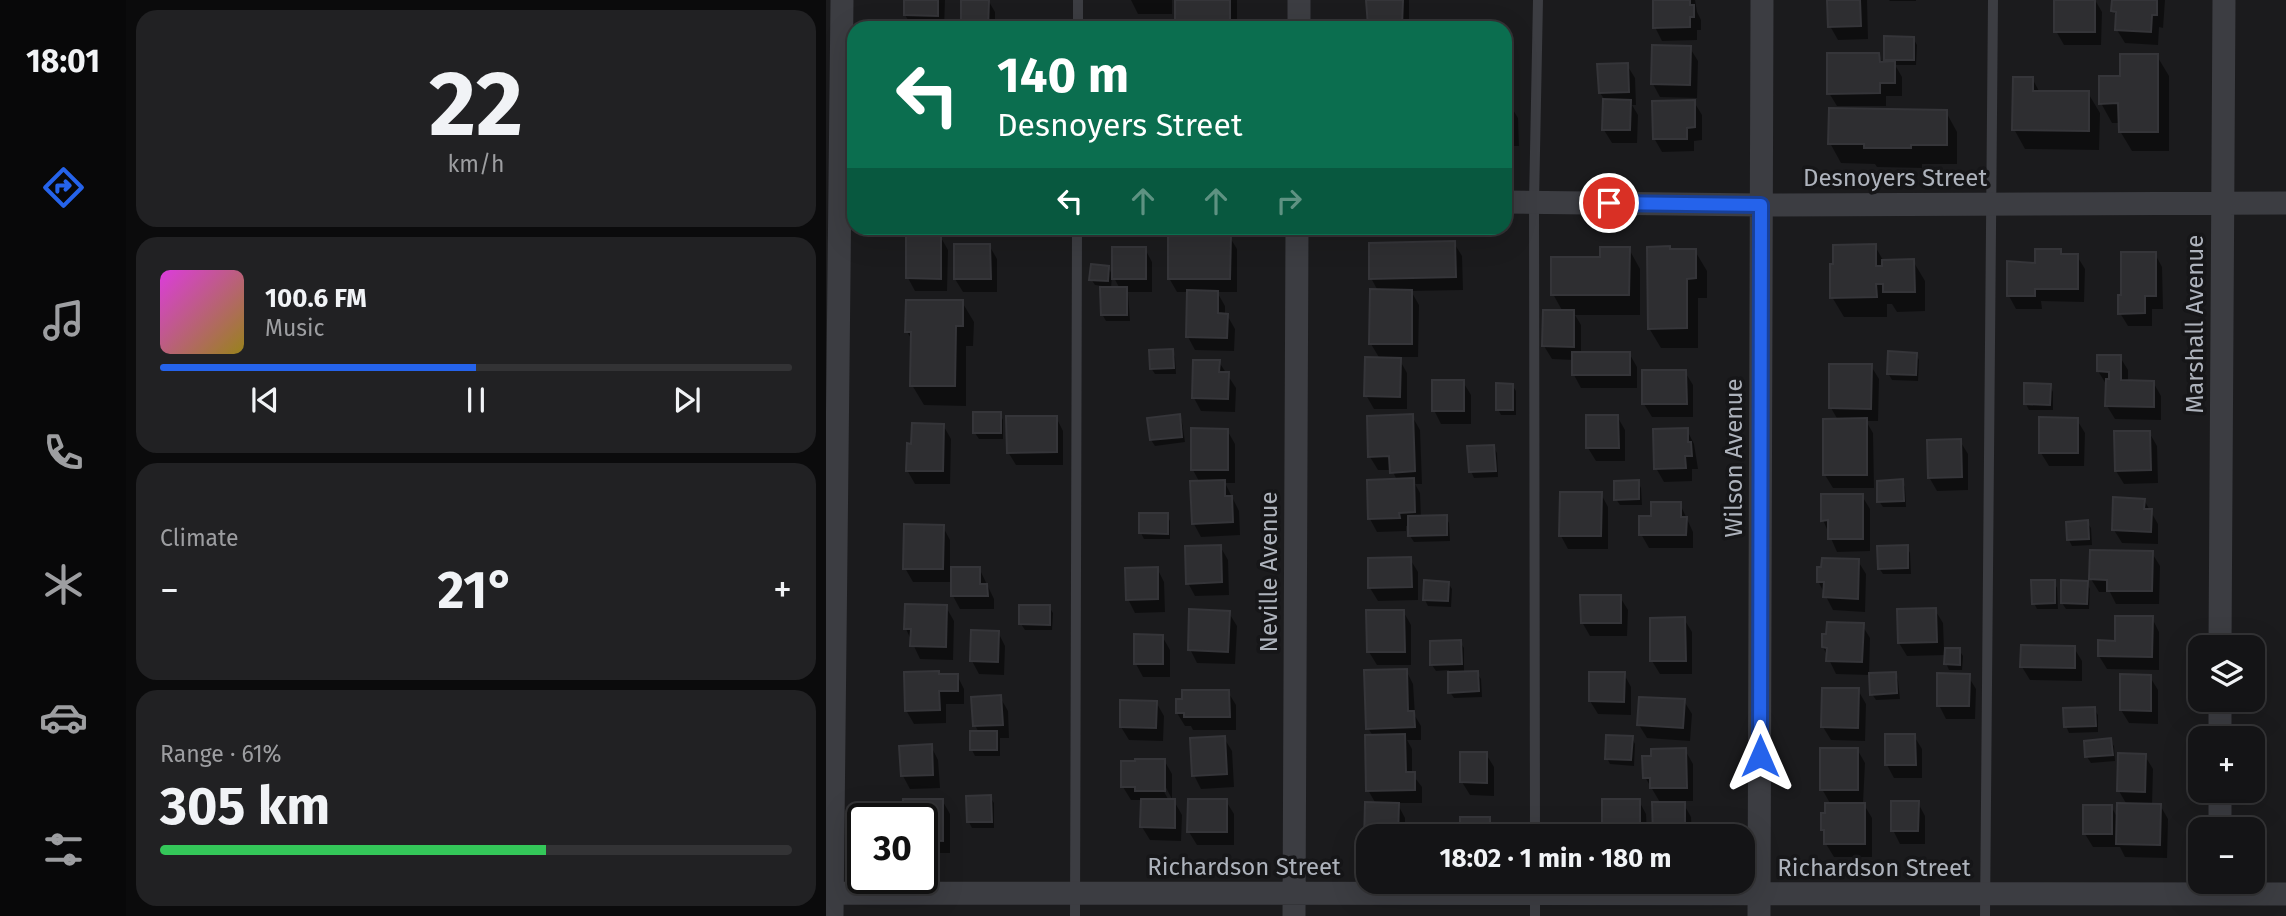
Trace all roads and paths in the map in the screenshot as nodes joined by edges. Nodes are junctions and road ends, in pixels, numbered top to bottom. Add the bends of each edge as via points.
1 (842, 0) edge
2 (1078, 0) edge
3 (1299, 0) edge
4 (1538, 0) edge
5 (1762, 0) edge
6 (1993, 0) edge
7 (2224, 0) edge
8 (1078, 21) edge
9 (1299, 21) edge
10 (840, 198) edge
11 (1512, 202) edge
12 (1534, 202) junction
13 (2286, 203) edge
14 (1991, 204) junction
15 (2222, 204) junction
16 (1761, 205) junction
17 (1077, 235) edge
18 (1297, 235) edge
19 (2220, 635) edge
20 (1535, 824) edge
21 (833, 893) junction
22 (2286, 894) edge
23 (1535, 897) edge
24 (2220, 897) edge
25 (1075, 904) edge
26 (1294, 905) edge
27 (1759, 905) edge
28 (1985, 905) edge
29 (832, 916) edge

1 - 10 street
2 - 8 lane
3 - 9 street
4 - 12 lane
5 - 16 street, Wilson Avenue
6 - 14 lane
7 - 15 street, Marshall Avenue
10 - 21 street
11 - 12 street, Desnoyers Street
12 - 16 street, Desnoyers Street
12 - 20 lane
13 - 15 street, Desnoyers Street
14 - 15 street, Desnoyers Street
14 - 16 street, Desnoyers Street
14 - 28 lane
15 - 19 street, Marshall Avenue
16 - 27 street, Wilson Avenue
17 - 25 lane
18 - 26 street, Neville Avenue
21 - 25 street, Richardson Street
21 - 29 street
22 - 24 street, Richardson Street
23 - 26 street, Richardson Street
23 - 27 street, Richardson Street
24 - 28 street, Richardson Street
25 - 26 street, Richardson Street
27 - 28 street, Richardson Street

